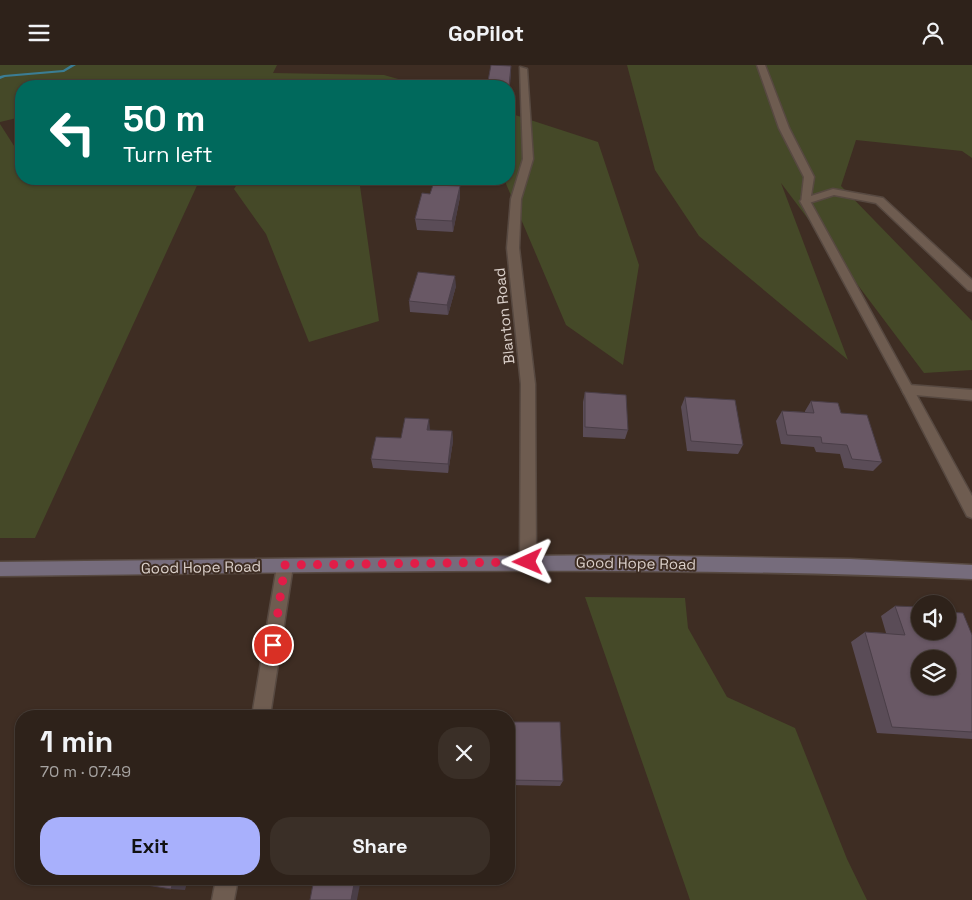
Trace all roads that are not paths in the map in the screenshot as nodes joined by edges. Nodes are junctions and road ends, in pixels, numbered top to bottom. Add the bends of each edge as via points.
1 (761, 65) edge
2 (523, 69) dead end
3 (805, 201) junction
4 (972, 287) edge
5 (910, 390) junction
6 (972, 395) edge
7 (972, 511) edge
8 (528, 562) junction
9 (285, 565) junction
10 (0, 569) edge
11 (972, 572) edge
12 (262, 710) edge
13 (226, 885) edge
14 (223, 900) edge

1 - 3 street via 784,128 809,177
2 - 8 street, Blanton Road via 528,159 516,199 513,248 528,384
3 - 4 street via 833,192 879,200
3 - 5 street
5 - 6 street
5 - 7 street
8 - 9 street, Good Hope Road
8 - 11 street, Good Hope Road via 846,565
9 - 10 street, Good Hope Road
9 - 12 street
13 - 14 street

